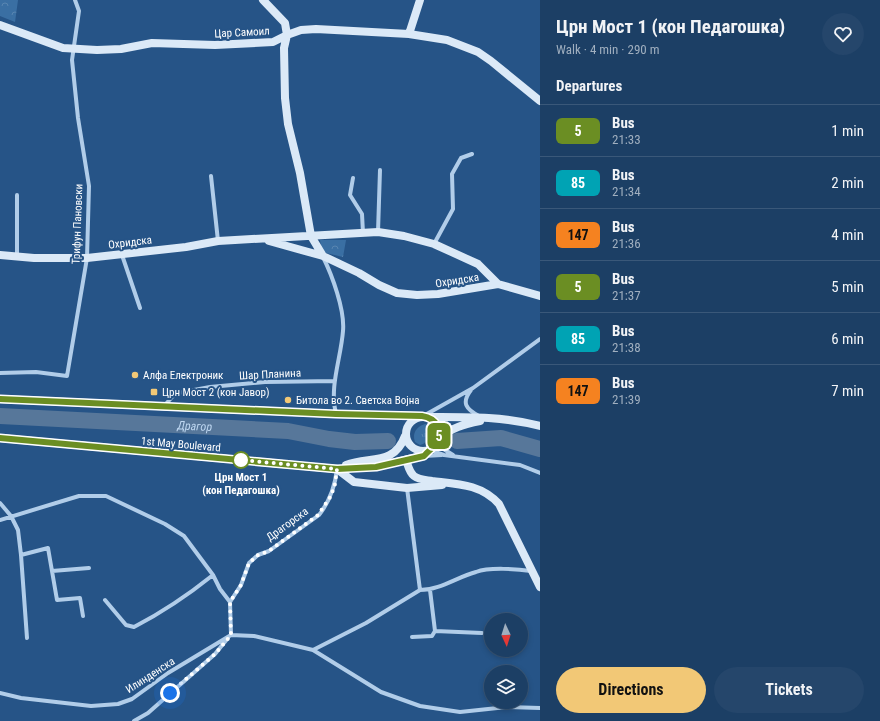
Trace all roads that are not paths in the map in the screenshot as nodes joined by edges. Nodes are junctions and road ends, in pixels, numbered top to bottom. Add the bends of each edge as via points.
1 (75, 0) edge
2 (263, 0) edge
3 (420, 0) edge
4 (0, 25) edge
5 (410, 34) junction
6 (287, 35) junction
7 (74, 49) junction
8 (540, 101) edge
9 (472, 154) dead end
10 (380, 170) dead end
11 (211, 176) dead end
12 (353, 178) dead end
13 (17, 195) dead end
14 (378, 232) junction
15 (363, 233) junction
16 (311, 236) junction
17 (262, 239) junction
18 (218, 241) junction
19 (434, 244) junction
20 (0, 255) edge
21 (122, 255) junction
22 (323, 256) junction
23 (17, 257) junction
24 (87, 258) junction
25 (498, 284) junction
26 (540, 296) edge
27 (140, 308) dead end
28 (540, 339) edge
29 (0, 373) edge
30 (335, 381) junction
31 (473, 388) junction
32 (0, 399) edge
33 (164, 406) junction
34 (336, 414) junction
35 (425, 417) junction
36 (482, 418) junction
37 (511, 421) junction
38 (540, 426) edge
39 (405, 436) junction
40 (0, 438) edge
41 (439, 439) junction
42 (426, 453) junction
43 (444, 455) junction
44 (457, 457) junction
45 (406, 460) junction
46 (337, 469) junction
47 (540, 472) edge
48 (453, 483) junction
49 (407, 488) junction
50 (0, 503) edge
51 (11, 516) junction
52 (0, 520) edge
53 (21, 555) junction
54 (89, 568) dead end
55 (52, 571) junction
56 (532, 572) junction
57 (213, 575) junction
58 (540, 587) edge
59 (420, 590) junction
60 (430, 590) junction
61 (105, 600) dead end
62 (230, 602) junction
63 (83, 616) dead end
64 (435, 631) junction
65 (482, 633) dead end
66 (231, 635) junction
67 (412, 637) dead end
68 (27, 638) dead end
69 (313, 650) junction
70 (0, 693) edge
71 (540, 708) edge
72 (134, 721) edge

1 - 7 street, Трифун Пановски via 78,11
2 - 6 street via 285,23
3 - 5 street
4 - 7 street, Цар Самоил via 63,48
5 - 6 street, Цар Самоил via 316,28
5 - 8 street, Цар Самоил via 447,40 478,52
6 - 7 street, Цар Самоил via 274,42 215,45 152,43 97,50
6 - 16 street via 284,48 288,124
7 - 24 street, Трифун Пановски via 72,60 78,118 89,186
9 - 19 street via 461,158 452,174 453,209
10 - 14 street
11 - 18 street
12 - 15 street via 350,195 362,214
13 - 23 street
14 - 15 street, Охридска
14 - 19 street, Охридска
15 - 16 street, Охридска
16 - 17 street, Охридска
16 - 22 street
17 - 18 street, Охридска
17 - 22 street, Охридска
18 - 21 street, Охридска
19 - 25 street, Охридска via 478,264
20 - 23 street, Охридска
21 - 24 street, Охридска
21 - 27 street
22 - 25 street, Охридска via 397,293 417,296
22 - 30 street via 330,271 343,320
23 - 24 street, Охридска
24 - 29 street, Трифун Пановски via 67,376 36,372
25 - 26 street, Охридска
28 - 31 street
30 - 33 street, Шар Планина via 265,382 210,387 173,396
30 - 34 street
31 - 35 street
31 - 36 street via 466,400 466,406
32 - 33 street
33 - 34 street
34 - 35 street
35 - 36 street
35 - 39 street via 412,420
35 - 41 street via 436,423 439,428
36 - 37 street
37 - 38 street
37 - 41 street via 465,424
39 - 42 street via 414,448
39 - 46 street via 402,445 388,456 352,463
40 - 46 street, 1st May Boulevard
41 - 42 street
41 - 44 street via 445,450
42 - 43 street
42 - 43 street
42 - 45 street, 1st May Boulevard
43 - 44 street
44 - 47 street via 520,465
45 - 46 street, 1st May Boulevard via 373,467
45 - 48 street via 410,472 419,479
46 - 49 street via 354,482
46 - 62 street, Драгорска via 333,490 322,511 249,563 241,585
48 - 49 street
48 - 56 street via 485,492 499,504
49 - 59 street
50 - 51 street
51 - 52 street
51 - 53 street via 18,530
51 - 57 street via 79,496 106,496 165,524 184,536
53 - 55 street via 48,548
53 - 68 street
54 - 55 street
55 - 63 street via 57,600 80,598
56 - 58 street
56 - 60 street via 514,569 477,571
57 - 61 street via 160,614 134,627 126,625
57 - 62 street
59 - 60 street
59 - 69 street via 366,623
60 - 64 street
62 - 66 street
64 - 65 street
64 - 67 street via 432,636
66 - 69 street via 254,636
66 - 70 street, Илинденска via 168,673 132,699 118,704 91,706
66 - 72 street via 215,654
69 - 71 street via 381,692 420,706 460,712 507,707

